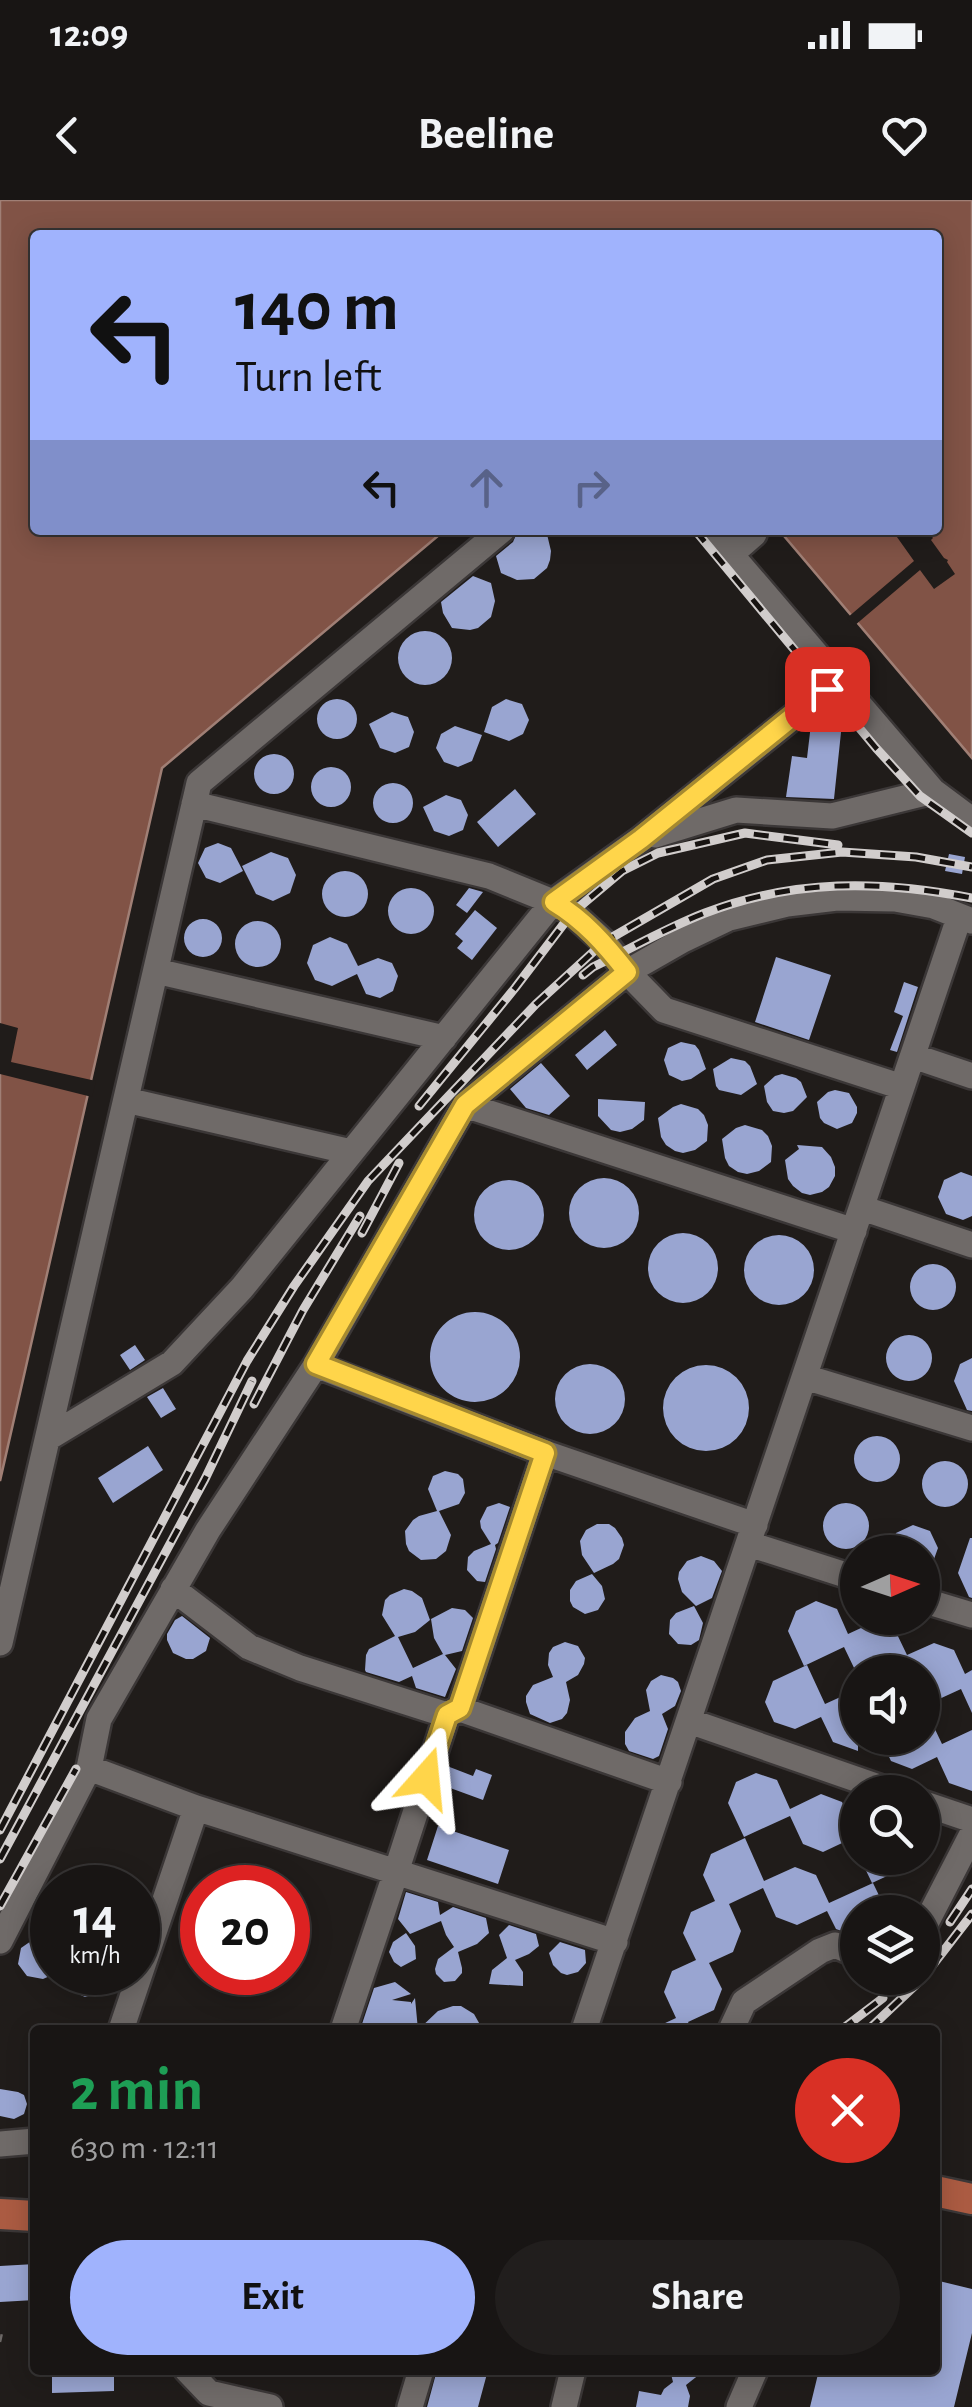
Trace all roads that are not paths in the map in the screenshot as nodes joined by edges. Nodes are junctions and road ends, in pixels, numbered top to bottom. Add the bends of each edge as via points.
1 (496, 535) edge
2 (714, 535) edge
3 (753, 535) edge
4 (730, 555) junction
5 (839, 680) junction
6 (933, 791) junction
7 (194, 804) junction
8 (972, 820) edge
9 (641, 839) junction
10 (554, 902) junction
11 (966, 920) edge
12 (156, 971) junction
13 (627, 972) junction
14 (444, 1038) junction
15 (913, 1056) junction
16 (972, 1076) edge
17 (902, 1087) junction
18 (126, 1100) junction
19 (465, 1105) junction
20 (351, 1152) junction
21 (858, 1219) junction
22 (972, 1246) edge
23 (316, 1364) junction
24 (805, 1376) junction
25 (972, 1428) edge
26 (48, 1438) junction
27 (545, 1453) junction
28 (752, 1535) junction
29 (840, 1572) edge
30 (173, 1589) junction
31 (940, 1606) edge
32 (972, 1616) edge
33 (0, 1643) edge
34 (454, 1712) junction
35 (690, 1722) junction
36 (89, 1768) junction
37 (844, 1775) edge
38 (669, 1782) junction
39 (196, 1808) junction
40 (940, 1809) edge
41 (972, 1820) edge
42 (972, 1834) edge
43 (396, 1872) junction
44 (940, 1896) edge
45 (0, 1941) edge
46 (616, 1942) junction
47 (840, 1947) edge
48 (123, 2025) edge
49 (345, 2025) edge
50 (586, 2025) edge
51 (733, 2025) edge
52 (30, 2141) edge
53 (0, 2144) edge
54 (940, 2193) edge
55 (972, 2199) edge
56 (0, 2214) edge
57 (30, 2217) edge
58 (30, 2219) edge
59 (0, 2225) edge
60 (193, 2375) edge
61 (420, 2375) edge
62 (571, 2375) edge
63 (754, 2375) edge
64 (270, 2407) edge
65 (410, 2407) edge
66 (564, 2407) edge
67 (739, 2407) edge

1 - 7 lane via 199,783
2 - 4 lane
3 - 4 lane
4 - 5 lane
5 - 6 lane
5 - 9 lane
6 - 8 lane
6 - 9 lane via 832,816 736,810
7 - 10 lane via 489,876
7 - 12 lane
9 - 10 lane
10 - 13 lane via 604,942
10 - 14 lane
11 - 13 lane via 895,899 787,904 729,918
11 - 15 lane
12 - 14 lane
12 - 18 lane
13 - 17 lane via 664,1010
13 - 19 lane
14 - 20 lane
15 - 16 lane
15 - 17 lane
17 - 21 lane
18 - 20 lane
18 - 26 lane
19 - 21 lane
19 - 23 lane
20 - 26 lane via 172,1363
21 - 22 lane
21 - 24 lane
23 - 27 lane
23 - 30 lane
24 - 25 lane
24 - 28 lane
26 - 33 lane
27 - 28 lane
27 - 34 lane
28 - 29 lane
28 - 35 lane
30 - 34 lane via 249,1647
30 - 36 lane via 99,1719
31 - 32 lane
34 - 38 lane
34 - 43 lane
35 - 37 lane
35 - 38 lane
36 - 39 lane
36 - 45 lane
38 - 46 lane
39 - 43 lane
39 - 48 lane
40 - 41 lane
42 - 44 lane
43 - 46 lane
43 - 49 lane
46 - 50 lane
47 - 51 lane via 820,1951 744,2002
52 - 53 lane
54 - 55 main road
56 - 57 main road
58 - 59 lane
60 - 64 lane via 209,2393
61 - 65 lane
62 - 66 lane
63 - 67 lane

